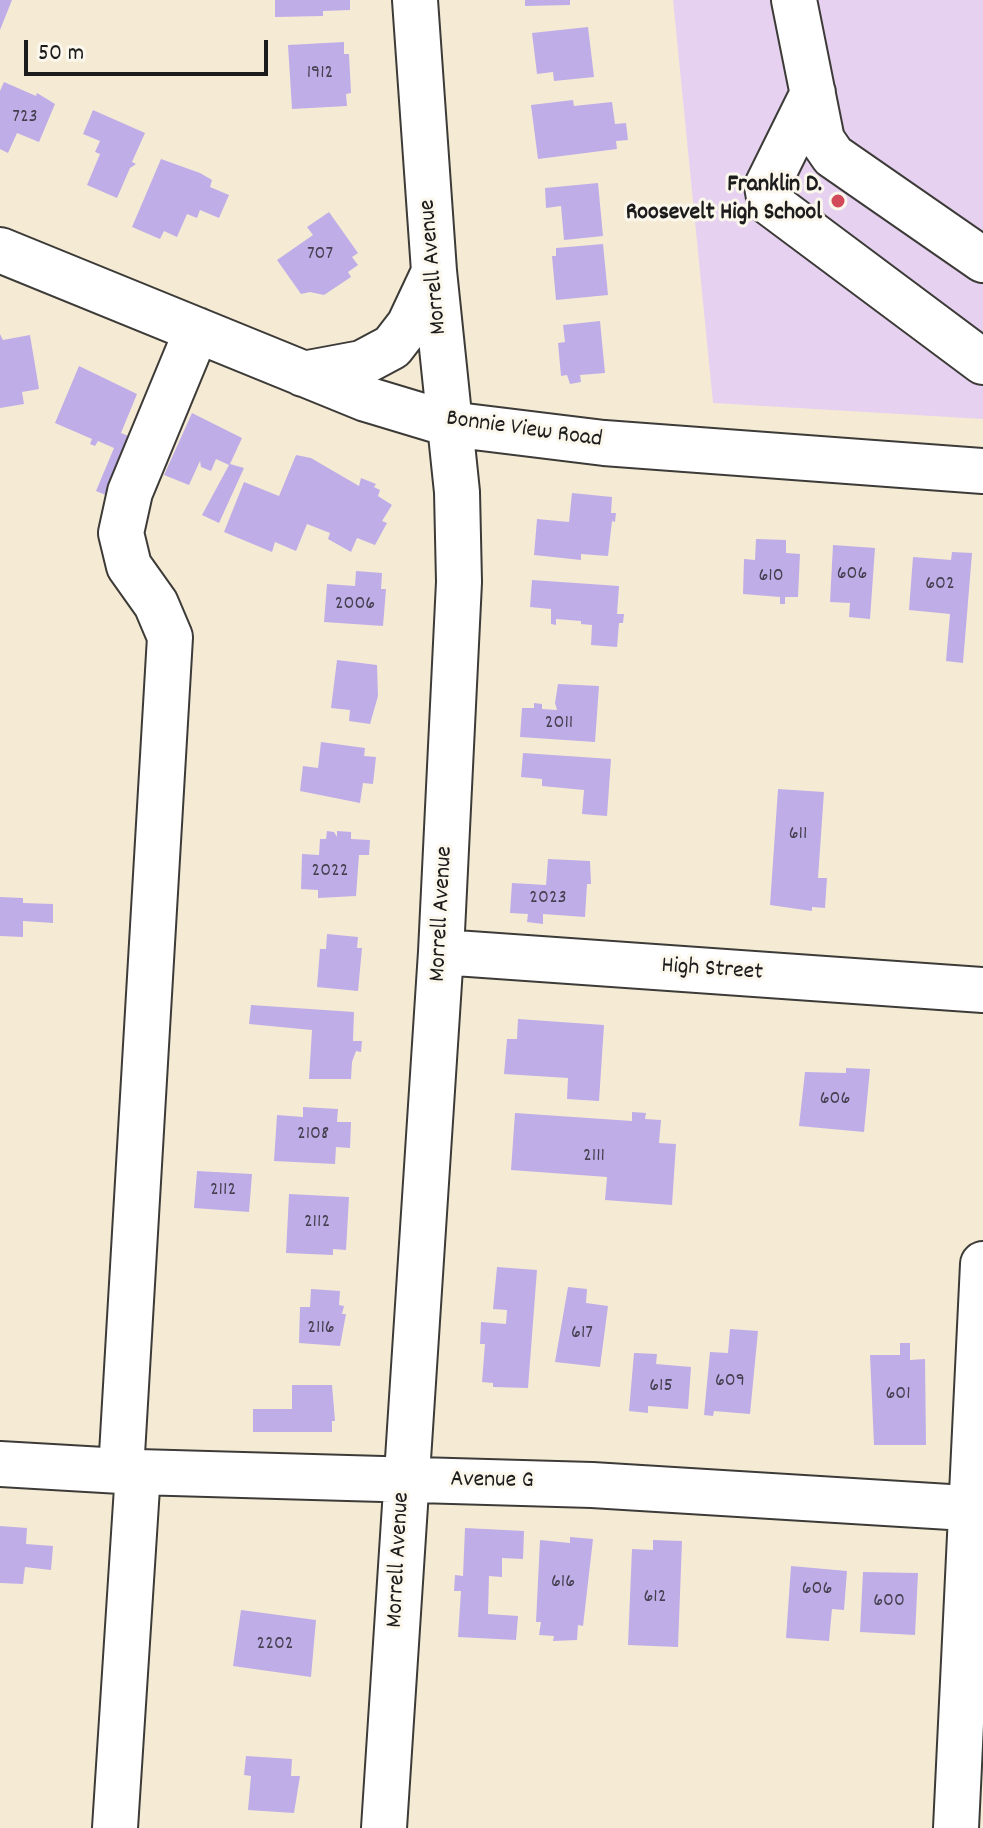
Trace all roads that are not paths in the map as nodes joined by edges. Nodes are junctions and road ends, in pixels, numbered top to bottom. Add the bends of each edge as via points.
1 (415, 0) edge
2 (794, 0) edge
3 (813, 93) junction
4 (0, 250) edge
5 (983, 260) edge
6 (434, 271) junction
7 (197, 330) junction
8 (983, 362) edge
9 (303, 374) junction
10 (449, 424) junction
11 (983, 471) edge
12 (441, 952) junction
13 (983, 990) edge
14 (983, 1264) edge
15 (0, 1464) edge
16 (130, 1471) junction
17 (404, 1480) junction
18 (977, 1509) edge
19 (115, 1828) edge
20 (384, 1828) edge
21 (956, 1828) edge

1 - 6 street, Morrell Avenue
2 - 3 street
3 - 5 street via 822,140 833,156
3 - 8 street via 767,186 770,203
4 - 7 street, Bonnie View Road
6 - 9 street via 409,325 392,347 362,363
6 - 10 street, Morrell Avenue
7 - 9 street, Bonnie View Road
7 - 16 street via 130,492 121,533 129,566 156,604 170,637
9 - 10 street, Bonnie View Road
10 - 11 street, Bonnie View Road via 604,443
10 - 12 street, Morrell Avenue via 459,582
12 - 13 street, High Street
12 - 17 street, Morrell Avenue
14 - 18 street
15 - 16 street, Avenue G
16 - 17 street, Avenue G
16 - 19 street
17 - 18 street, Avenue G via 592,1485
17 - 20 street, Morrell Avenue
18 - 21 street

